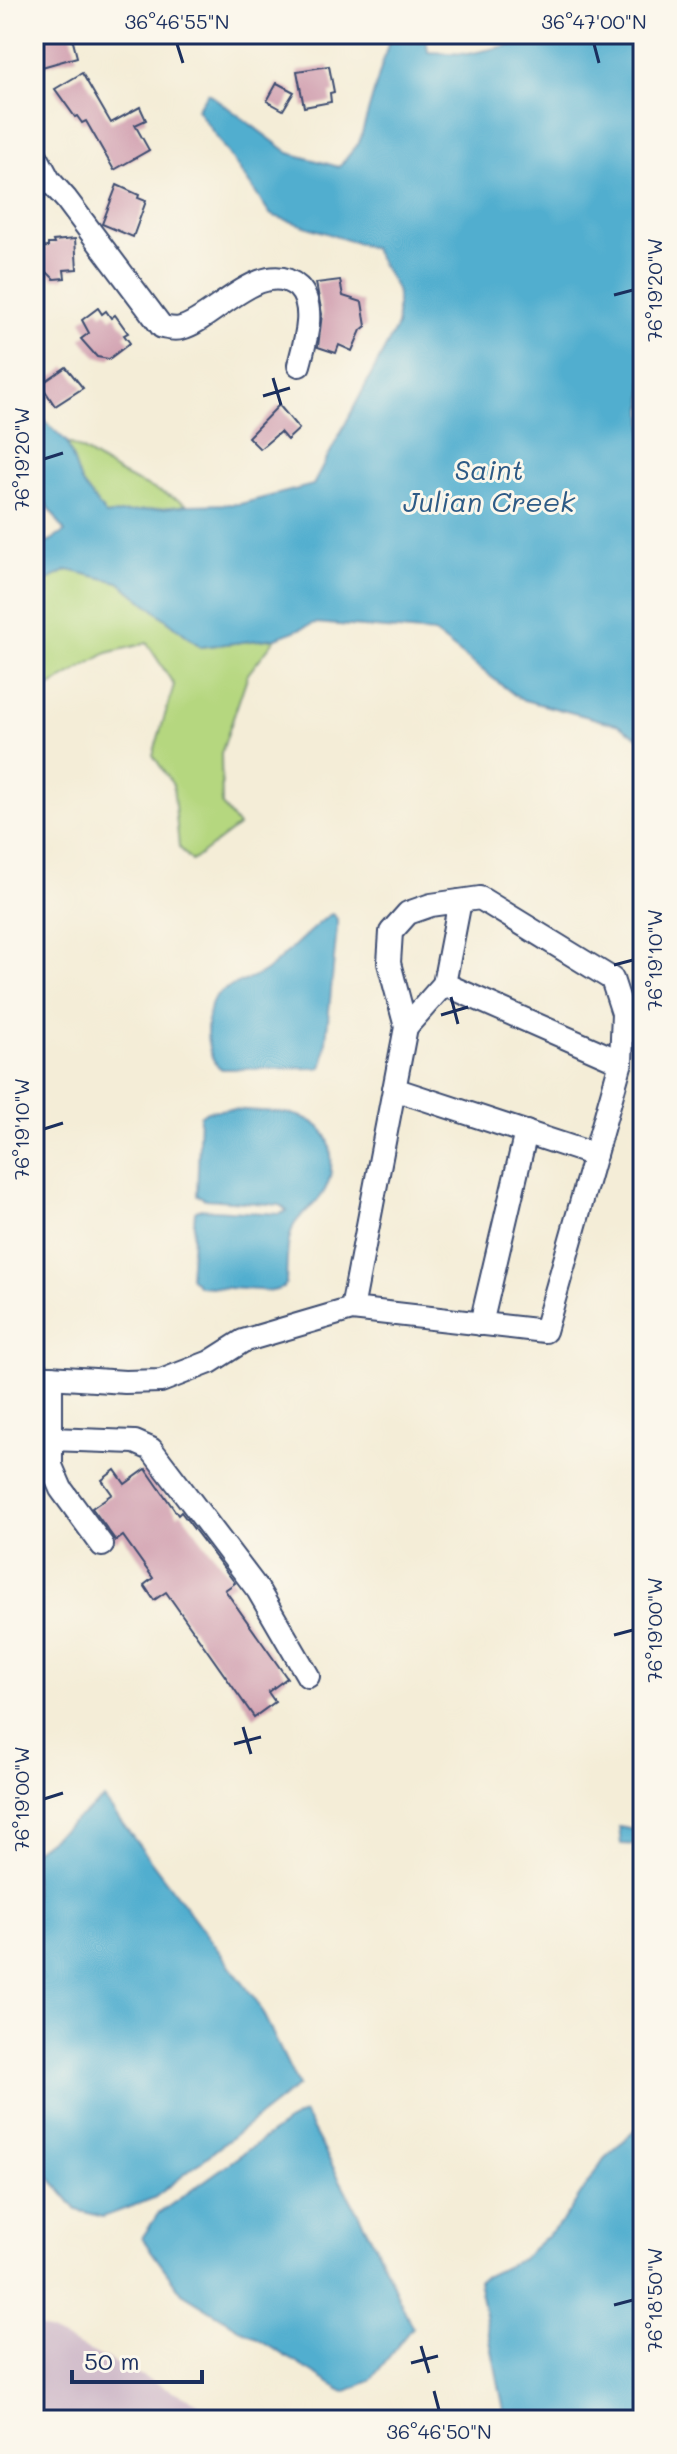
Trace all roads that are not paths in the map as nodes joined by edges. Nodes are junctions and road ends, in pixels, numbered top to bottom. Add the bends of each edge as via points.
1 (34, 152) edge
2 (299, 365) dead end
3 (460, 901) junction
4 (444, 984) junction
5 (406, 1027) junction
6 (621, 1062) junction
7 (394, 1089) junction
8 (526, 1132) junction
9 (595, 1155) junction
10 (352, 1309) junction
11 (481, 1324) junction
12 (42, 1376) edge
13 (50, 1439) junction
14 (102, 1545) dead end
15 (308, 1676) dead end

1 - 2 street via 49,180 162,327 179,329 193,323 245,288 273,279 292,282 305,294 309,321
3 - 4 street
3 - 5 street via 408,913 391,932 389,963
3 - 6 street via 480,898 612,979 623,1013
4 - 5 street
4 - 6 street
5 - 7 street
6 - 9 street
7 - 8 street
7 - 10 street
8 - 9 street
8 - 11 street
9 - 11 street via 545,1331
10 - 11 street
10 - 12 street via 243,1341 210,1362 161,1381
12 - 13 street
13 - 14 street via 51,1466 61,1489
13 - 15 street via 135,1442 151,1449 258,1590

